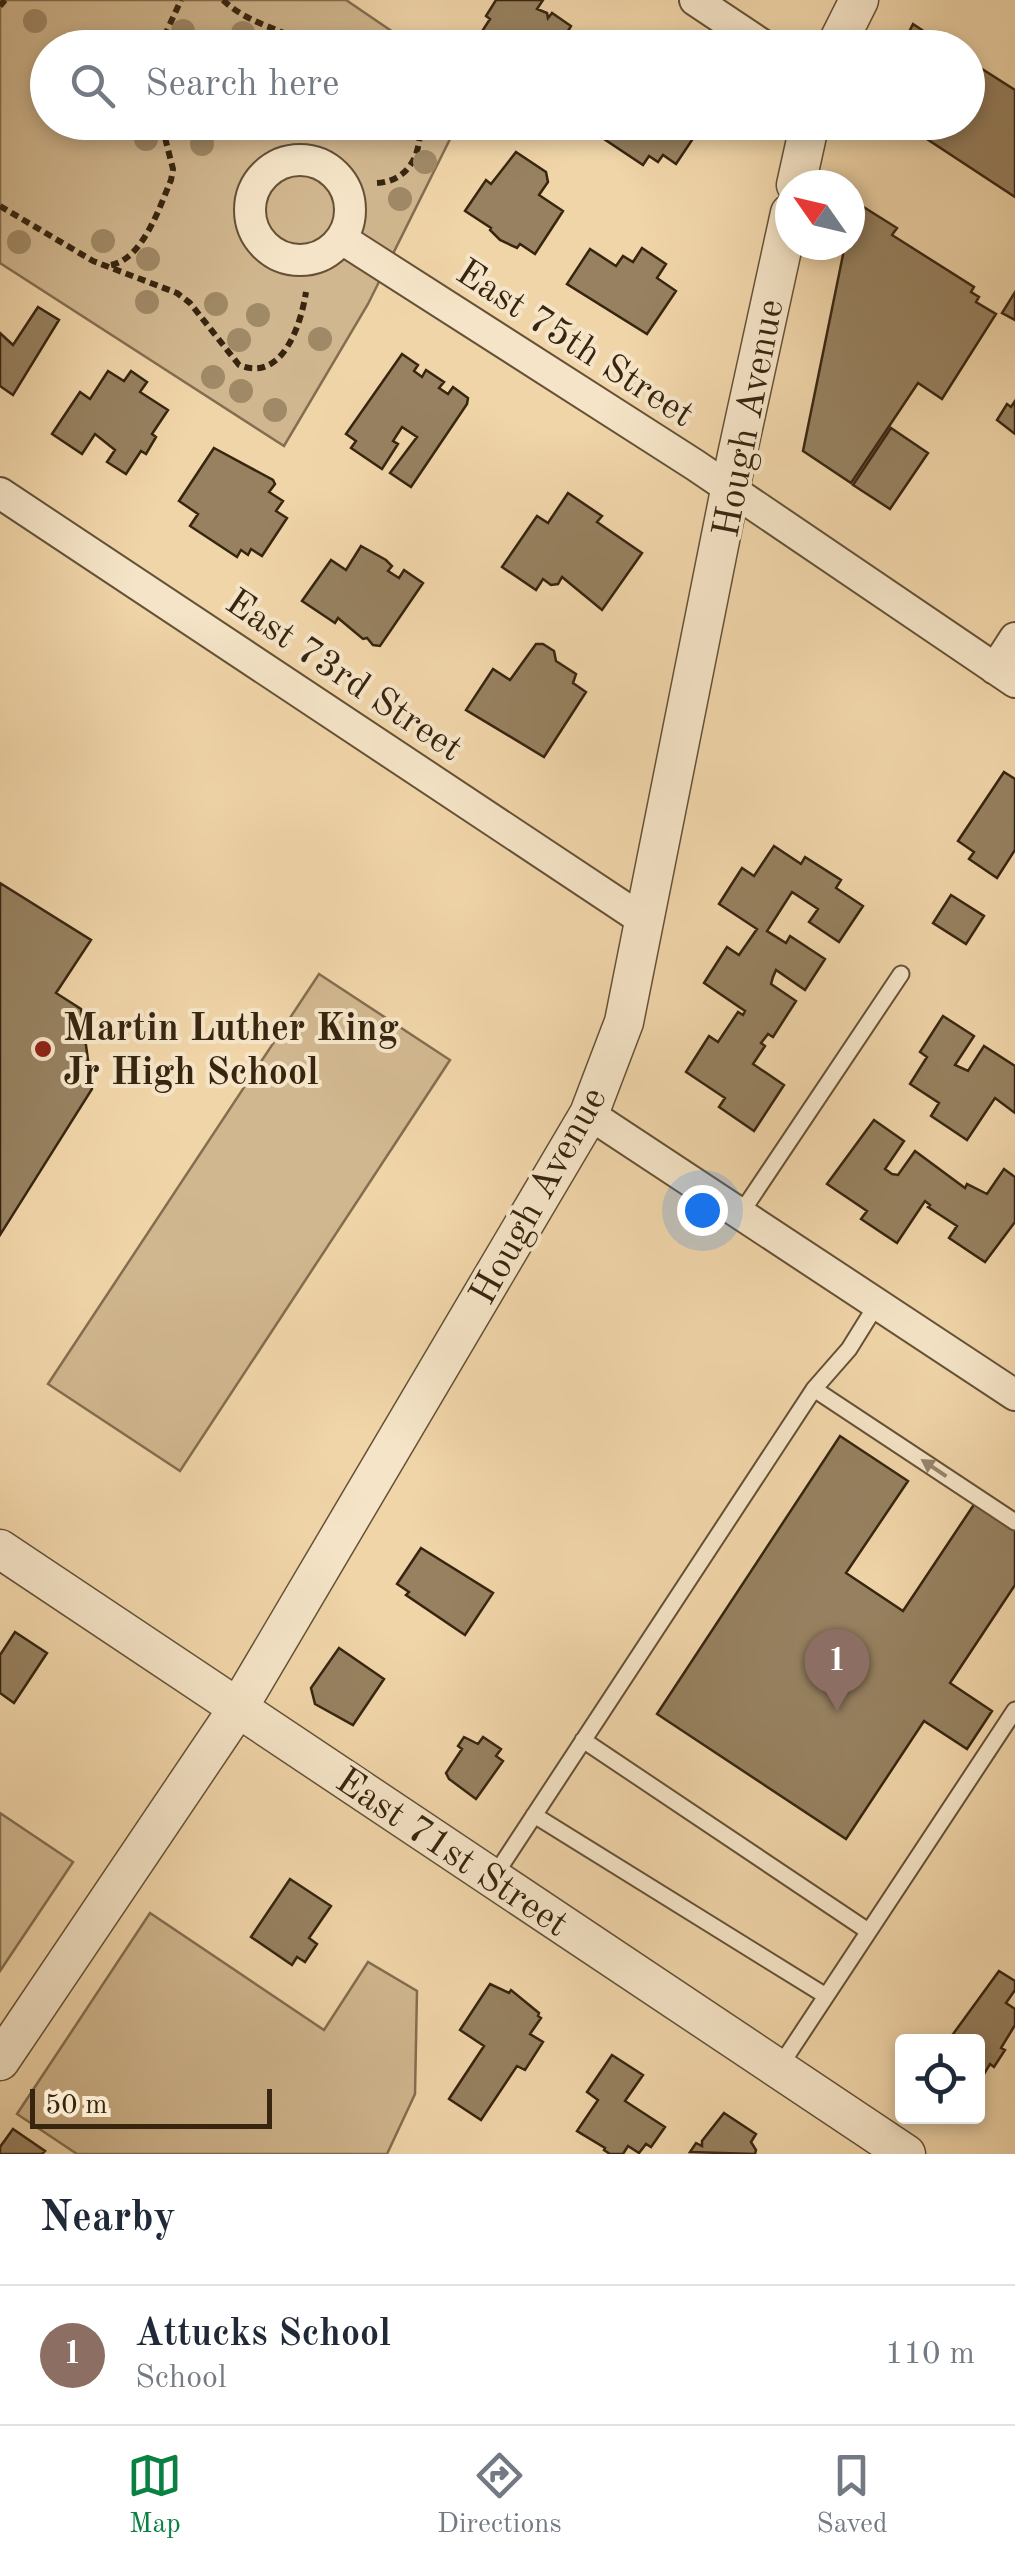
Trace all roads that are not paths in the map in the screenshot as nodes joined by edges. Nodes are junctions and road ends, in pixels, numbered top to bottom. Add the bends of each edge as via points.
1 (695, 0) edge
2 (859, 0) edge
3 (740, 30) edge
4 (844, 30) edge
5 (806, 140) edge
6 (799, 170) edge
7 (342, 239) dead end
8 (780, 260) edge
9 (732, 490) junction
10 (0, 493) edge
11 (1015, 638) edge
12 (1005, 675) edge
13 (646, 922) junction
14 (901, 974) dead end
15 (590, 1114) junction
16 (741, 1213) junction
17 (877, 1304) junction
18 (814, 1389) junction
19 (1015, 1395) edge
20 (1015, 1522) edge
21 (0, 1549) edge
22 (238, 1708) junction
23 (1015, 1710) edge
24 (583, 1740) junction
25 (534, 1816) junction
26 (493, 1878) junction
27 (868, 1932) junction
28 (826, 1996) junction
29 (0, 2061) edge
30 (778, 2068) junction
31 (906, 2154) edge

1 - 3 street
2 - 4 street
5 - 6 street
7 - 9 street, East 75th Street
8 - 9 street, Hough Avenue
9 - 12 street, East 75th Street
9 - 13 street, Hough Avenue
10 - 13 street, East 73rd Street
11 - 12 street
13 - 15 street, Hough Avenue via 624,1022
14 - 16 lane
15 - 16 street
15 - 22 street, Hough Avenue
16 - 17 street
17 - 18 lane
17 - 19 street
20 -> 18 lane
18 - 24 lane
21 - 22 street, East 71st Street
22 - 26 street, East 71st Street
22 - 29 street, Hough Avenue
23 - 27 lane
24 - 25 lane
24 - 27 lane
25 - 26 lane
25 - 28 lane
26 - 30 street, East 71st Street
27 - 28 lane
28 - 30 lane
30 - 31 street, East 71st Street

